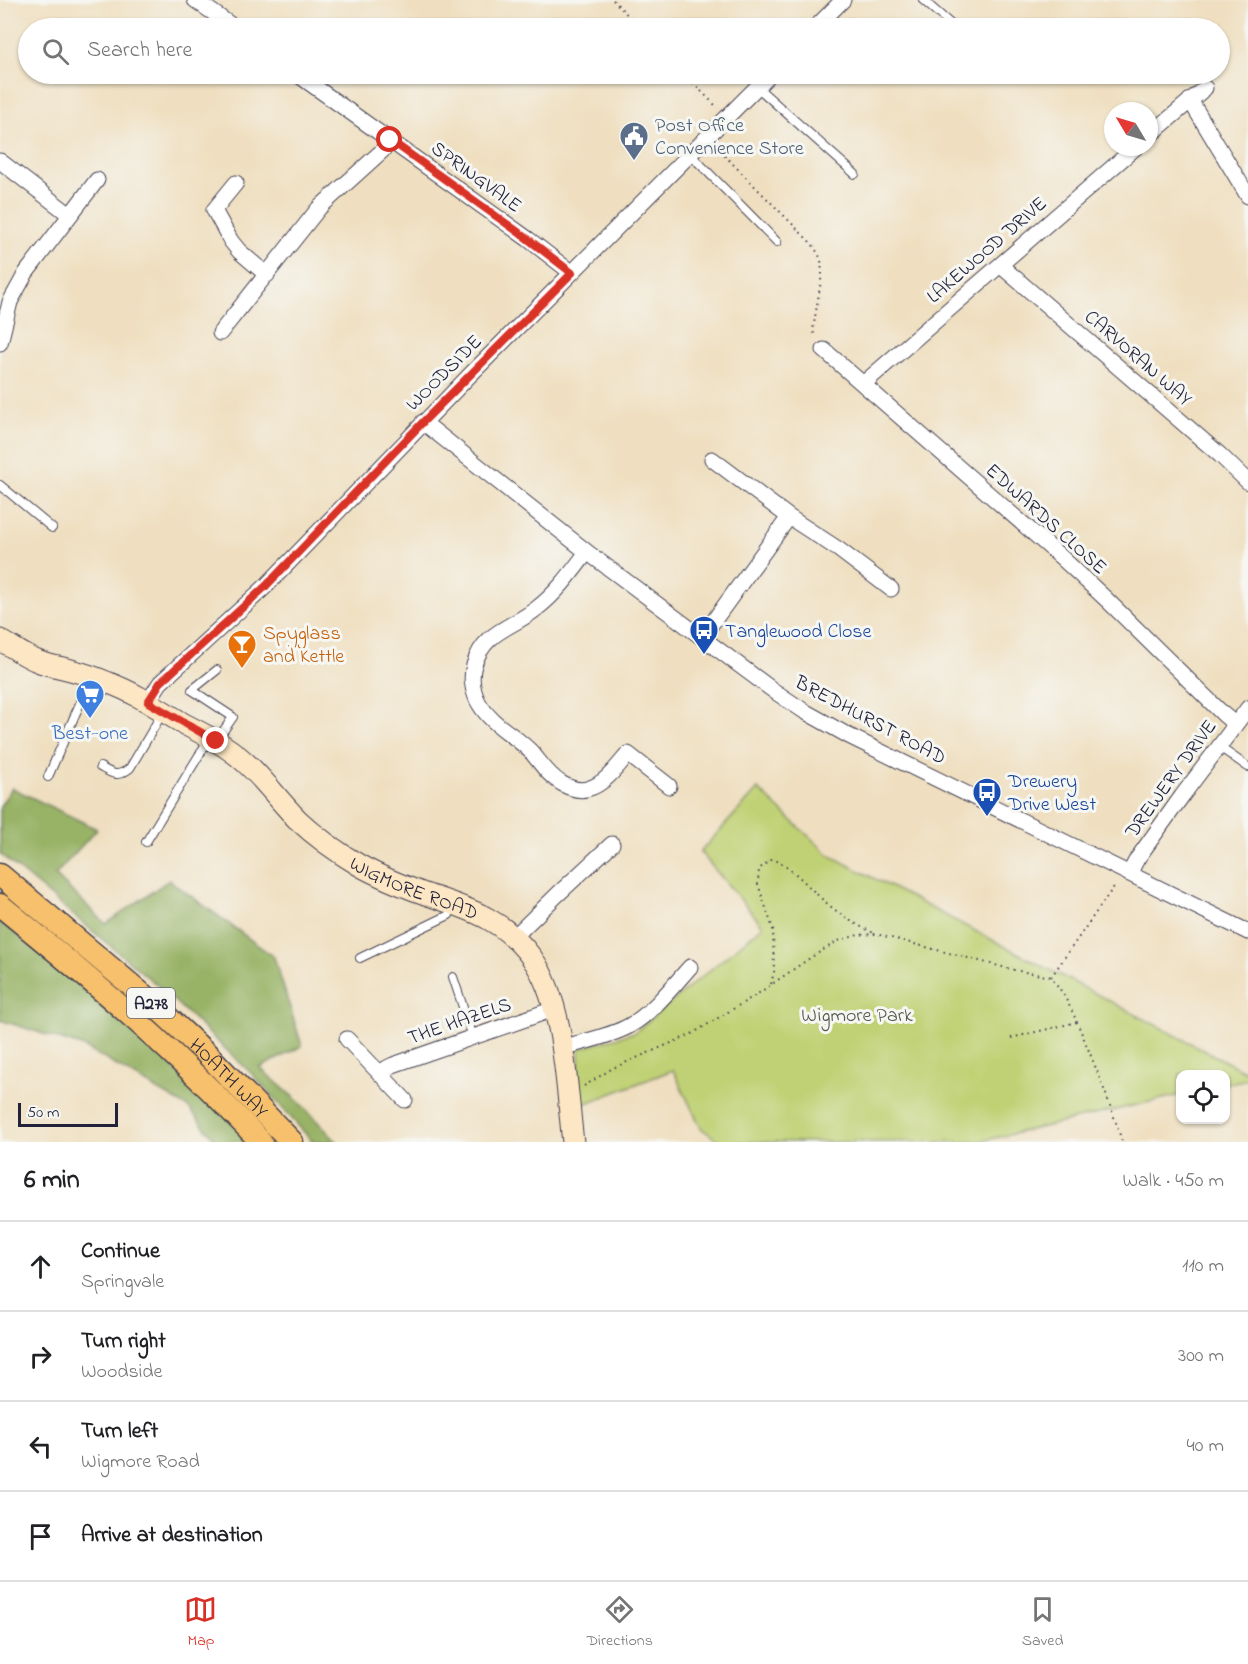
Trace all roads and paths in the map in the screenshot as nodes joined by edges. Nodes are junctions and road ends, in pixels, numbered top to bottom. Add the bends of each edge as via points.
1 (195, 0) edge
2 (613, 0) edge
3 (843, 0) edge
4 (923, 0) edge
5 (221, 18) edge
6 (630, 18) edge
7 (825, 18) edge
8 (944, 18) edge
9 (311, 84) edge
10 (694, 84) edge
11 (760, 84) edge
12 (757, 87) junction
13 (1205, 88) dead end
14 (1190, 100) junction
15 (716, 113) dead end
16 (1158, 128) edge
17 (390, 140) junction
18 (690, 154) junction
19 (1126, 156) edge
20 (0, 161) edge
21 (855, 174) dead end
22 (97, 180) dead end
23 (236, 183) dead end
24 (1248, 196) edge
25 (70, 215) junction
26 (777, 242) dead end
27 (1000, 265) junction
28 (572, 273) junction
29 (267, 275) junction
30 (220, 333) dead end
31 (0, 344) edge
32 (824, 350) dead end
33 (863, 384) junction
34 (423, 422) junction
35 (712, 459) dead end
36 (1248, 482) edge
37 (0, 485) edge
38 (789, 517) junction
39 (52, 528) dead end
40 (588, 552) junction
41 (891, 589) dead end
42 (702, 637) junction
43 (0, 640) edge
44 (217, 670) dead end
45 (91, 676) junction
46 (156, 706) junction
47 (1248, 708) edge
48 (1235, 724) junction
49 (213, 739) junction
50 (1218, 746) junction
51 (100, 767) dead end
52 (1248, 767) edge
53 (48, 777) dead end
54 (669, 786) dead end
55 (146, 842) dead end
56 (612, 844) dead end
57 (1129, 874) junction
58 (0, 875) edge
59 (452, 903) junction
60 (0, 905) edge
61 (1248, 932) edge
62 (876, 934) junction
63 (514, 938) junction
64 (360, 958) dead end
65 (690, 967) dead end
66 (453, 977) dead end
67 (1051, 977) junction
68 (771, 984) junction
69 (554, 1009) junction
70 (1077, 1022) junction
71 (473, 1037) junction
72 (1011, 1038) dead end
73 (347, 1040) dead end
74 (562, 1048) junction
75 (380, 1074) junction
76 (567, 1096) junction
77 (405, 1100) dead end
78 (261, 1142) edge
79 (292, 1142) edge
80 (573, 1142) edge
81 (1122, 1142) edge

1 - 5 street
2 - 6 path
3 - 7 street
4 - 8 lane
9 - 17 street, SPRINGVALE
10 - 15 path via 719,109
11 - 12 street, WOODSIDE
12 - 18 street, WOODSIDE
12 - 21 lane
13 - 14 street
14 - 16 street
14 - 24 street
17 - 28 street, SPRINGVALE
17 - 29 street via 319,208
18 - 26 lane
18 - 28 street, WOODSIDE
19 - 27 street, LAKEWOOD DRIVE
20 - 25 street
22 - 25 street
23 - 29 street via 214,210 239,251
25 - 31 street via 26,273 10,303
27 - 33 street, LAKEWOOD DRIVE
27 - 36 street, CARVORAN WAY
28 - 34 street, WOODSIDE
29 - 30 street
32 - 33 street, EDWARDS CLOSE
33 - 48 street, EDWARDS CLOSE via 1062,558
34 - 40 street, BREDHURST ROAD
34 - 46 street, WOODSIDE via 266,586 160,683
35 - 38 street
37 - 39 lane
38 - 41 street
38 - 42 street
40 - 42 street, BREDHURST ROAD
40 - 54 street via 547,600 495,634 478,654 472,675 475,696 488,716 533,754 548,773 571,789 596,786 628,754
42 - 57 street, BREDHURST ROAD via 822,722
43 - 45 street, WIGMORE ROAD via 35,660
44 - 49 lane via 192,690 233,717
45 - 46 street, WIGMORE ROAD
45 - 53 lane
46 - 49 street, WIGMORE ROAD
46 - 51 lane via 130,768 115,775
47 - 48 street, DREWERY DRIVE
48 - 50 street, DREWERY DRIVE
49 - 55 lane
49 - 59 street, WIGMORE ROAD via 249,765 296,818 328,846 376,874
50 - 52 lane
50 - 57 street, DREWERY DRIVE
56 - 63 street
57 - 61 street, BREDHURST ROAD
57 - 67 path via 1113,888
58 - 79 main road, HOATH WAY / A278 via 158,1009
59 - 63 street, WIGMORE ROAD via 482,915
59 - 64 lane via 449,915
60 - 78 main road, HOATH WAY / A278 via 131,1015
62 - 67 path
62 - 68 path via 838,941
62 - 68 path via 854,924 788,866 772,859 759,869 758,884 773,929
63 - 69 street, WIGMORE ROAD via 537,965
65 - 74 street via 635,1022
66 - 71 lane
67 - 70 path via 1064,993
68 - 76 path via 690,1035 613,1068
69 - 71 street, THE HAZELS
69 - 74 street, WIGMORE ROAD
70 - 72 path
70 - 81 path via 1110,1101
71 - 75 street, THE HAZELS via 393,1065
73 - 75 street
74 - 76 street, WIGMORE ROAD
75 - 77 street
76 - 80 street, WIGMORE ROAD

